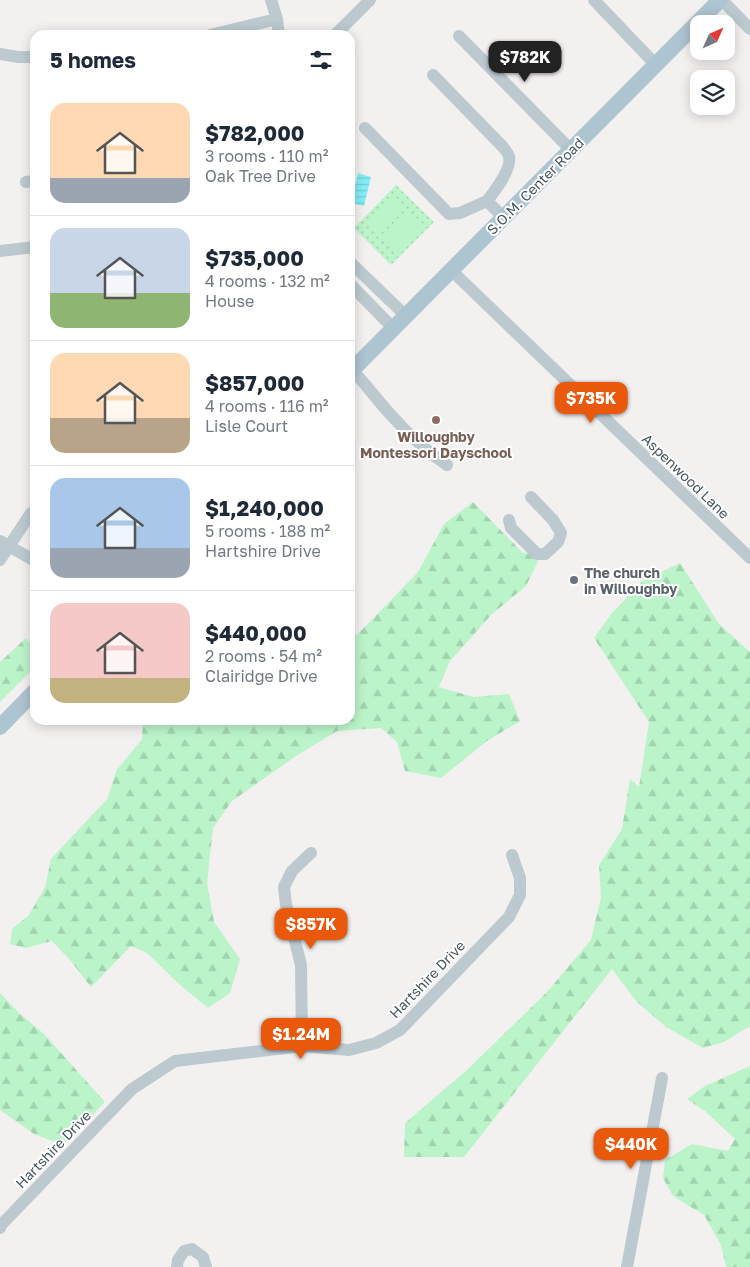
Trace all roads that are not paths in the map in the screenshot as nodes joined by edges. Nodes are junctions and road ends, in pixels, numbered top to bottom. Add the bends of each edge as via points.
1 (272, 0) edge
2 (370, 0) edge
3 (594, 0) edge
4 (721, 0) edge
5 (277, 19) junction
6 (750, 29) edge
7 (231, 30) edge
8 (279, 30) edge
9 (340, 30) edge
10 (459, 36) dead end
11 (0, 54) edge
12 (30, 57) edge
13 (656, 65) junction
14 (432, 75) dead end
15 (364, 128) dead end
16 (571, 150) junction
17 (487, 201) junction
18 (503, 217) junction
19 (30, 248) edge
20 (0, 251) edge
21 (355, 267) edge
22 (450, 269) junction
23 (355, 289) edge
24 (406, 316) junction
25 (393, 328) junction
26 (355, 367) edge
27 (355, 375) edge
28 (447, 465) dead end
29 (531, 497) dead end
30 (30, 513) edge
31 (509, 520) dead end
32 (4, 544) edge
33 (30, 558) edge
34 (750, 558) edge
35 (0, 560) edge
36 (30, 696) edge
37 (0, 727) edge
38 (311, 853) dead end
39 (512, 855) dead end
40 (302, 1046) junction
41 (662, 1078) dead end
42 (0, 1228) edge
43 (176, 1267) edge
44 (206, 1267) edge
45 (627, 1267) edge

1 - 5 street
2 - 9 street
3 - 13 street
4 - 6 street
4 - 13 main road, S.O.M. Center Road
5 - 7 street
5 - 8 street
10 - 16 street
11 - 12 street
13 - 16 main road, S.O.M. Center Road
14 - 17 street via 509,157 508,166
15 - 17 street via 449,214 460,213
16 - 18 main road, S.O.M. Center Road
17 - 18 street
18 - 22 main road, S.O.M. Center Road
19 - 20 street
21 - 24 street
22 - 24 main road, S.O.M. Center Road
22 - 34 street, Aspenwood Lane
23 - 25 street
24 - 25 main road, S.O.M. Center Road
25 - 26 main road, S.O.M. Center Road
27 - 28 street via 391,415
29 - 31 street via 557,525 560,533 558,542 545,554 537,554 511,528
30 - 32 street
32 - 33 street
32 - 35 street
36 - 37 main road
38 - 40 street via 292,870 284,887 301,965
39 - 40 street, Hartshire Drive via 520,878 520,895 509,917 400,1030 376,1043 349,1050
40 - 42 street, Hartshire Drive via 175,1061 132,1089
41 - 45 street
43 - 44 street via 184,1251 192,1249 203,1257

